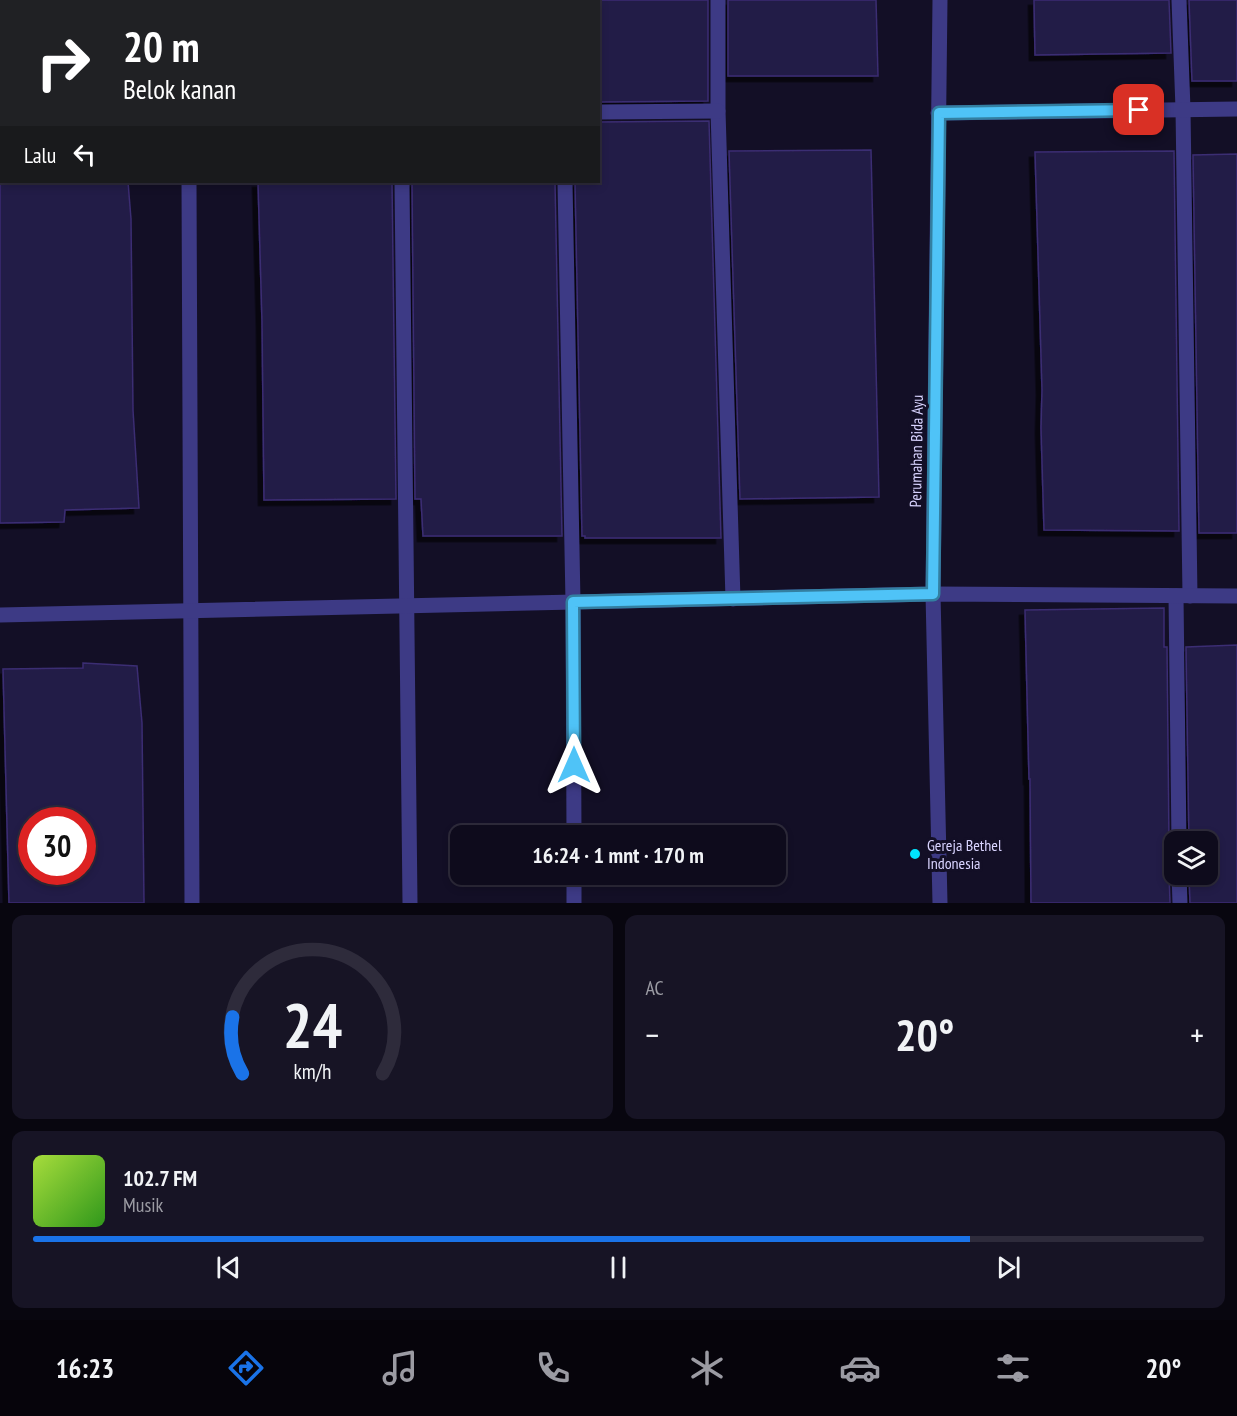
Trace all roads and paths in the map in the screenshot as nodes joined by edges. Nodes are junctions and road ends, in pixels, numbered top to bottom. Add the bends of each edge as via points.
1 (718, 0) edge
2 (940, 0) edge
3 (1179, 0) edge
4 (1183, 109) junction
5 (1237, 109) edge
6 (718, 111) junction
7 (600, 112) edge
8 (939, 113) junction
9 (189, 183) edge
10 (402, 183) edge
11 (565, 183) edge
12 (933, 594) junction
13 (1183, 596) junction
14 (1237, 596) edge
15 (733, 599) junction
16 (573, 602) junction
17 (407, 605) junction
18 (190, 610) junction
19 (0, 615) edge
20 (574, 825) edge
21 (1179, 831) edge
22 (574, 885) edge
23 (1179, 885) edge
24 (192, 903) edge
25 (410, 903) edge
26 (574, 903) edge
27 (940, 903) edge
28 (1180, 903) edge

1 - 6 street
2 - 8 street, Perumahan Bida Ayu
3 - 4 street
4 - 5 street
4 - 8 street
4 - 13 street
6 - 7 street
6 - 15 street
8 - 12 street, Perumahan Bida Ayu
9 - 18 street
10 - 17 street
11 - 16 street
12 - 13 street
12 - 15 street
12 - 27 street, Perumahan Bida Ayu
13 - 14 street
13 - 21 street
15 - 16 street
16 - 17 street
16 - 20 street
17 - 18 street
17 - 25 street
18 - 19 street
18 - 24 street
22 - 26 street
23 - 28 street

